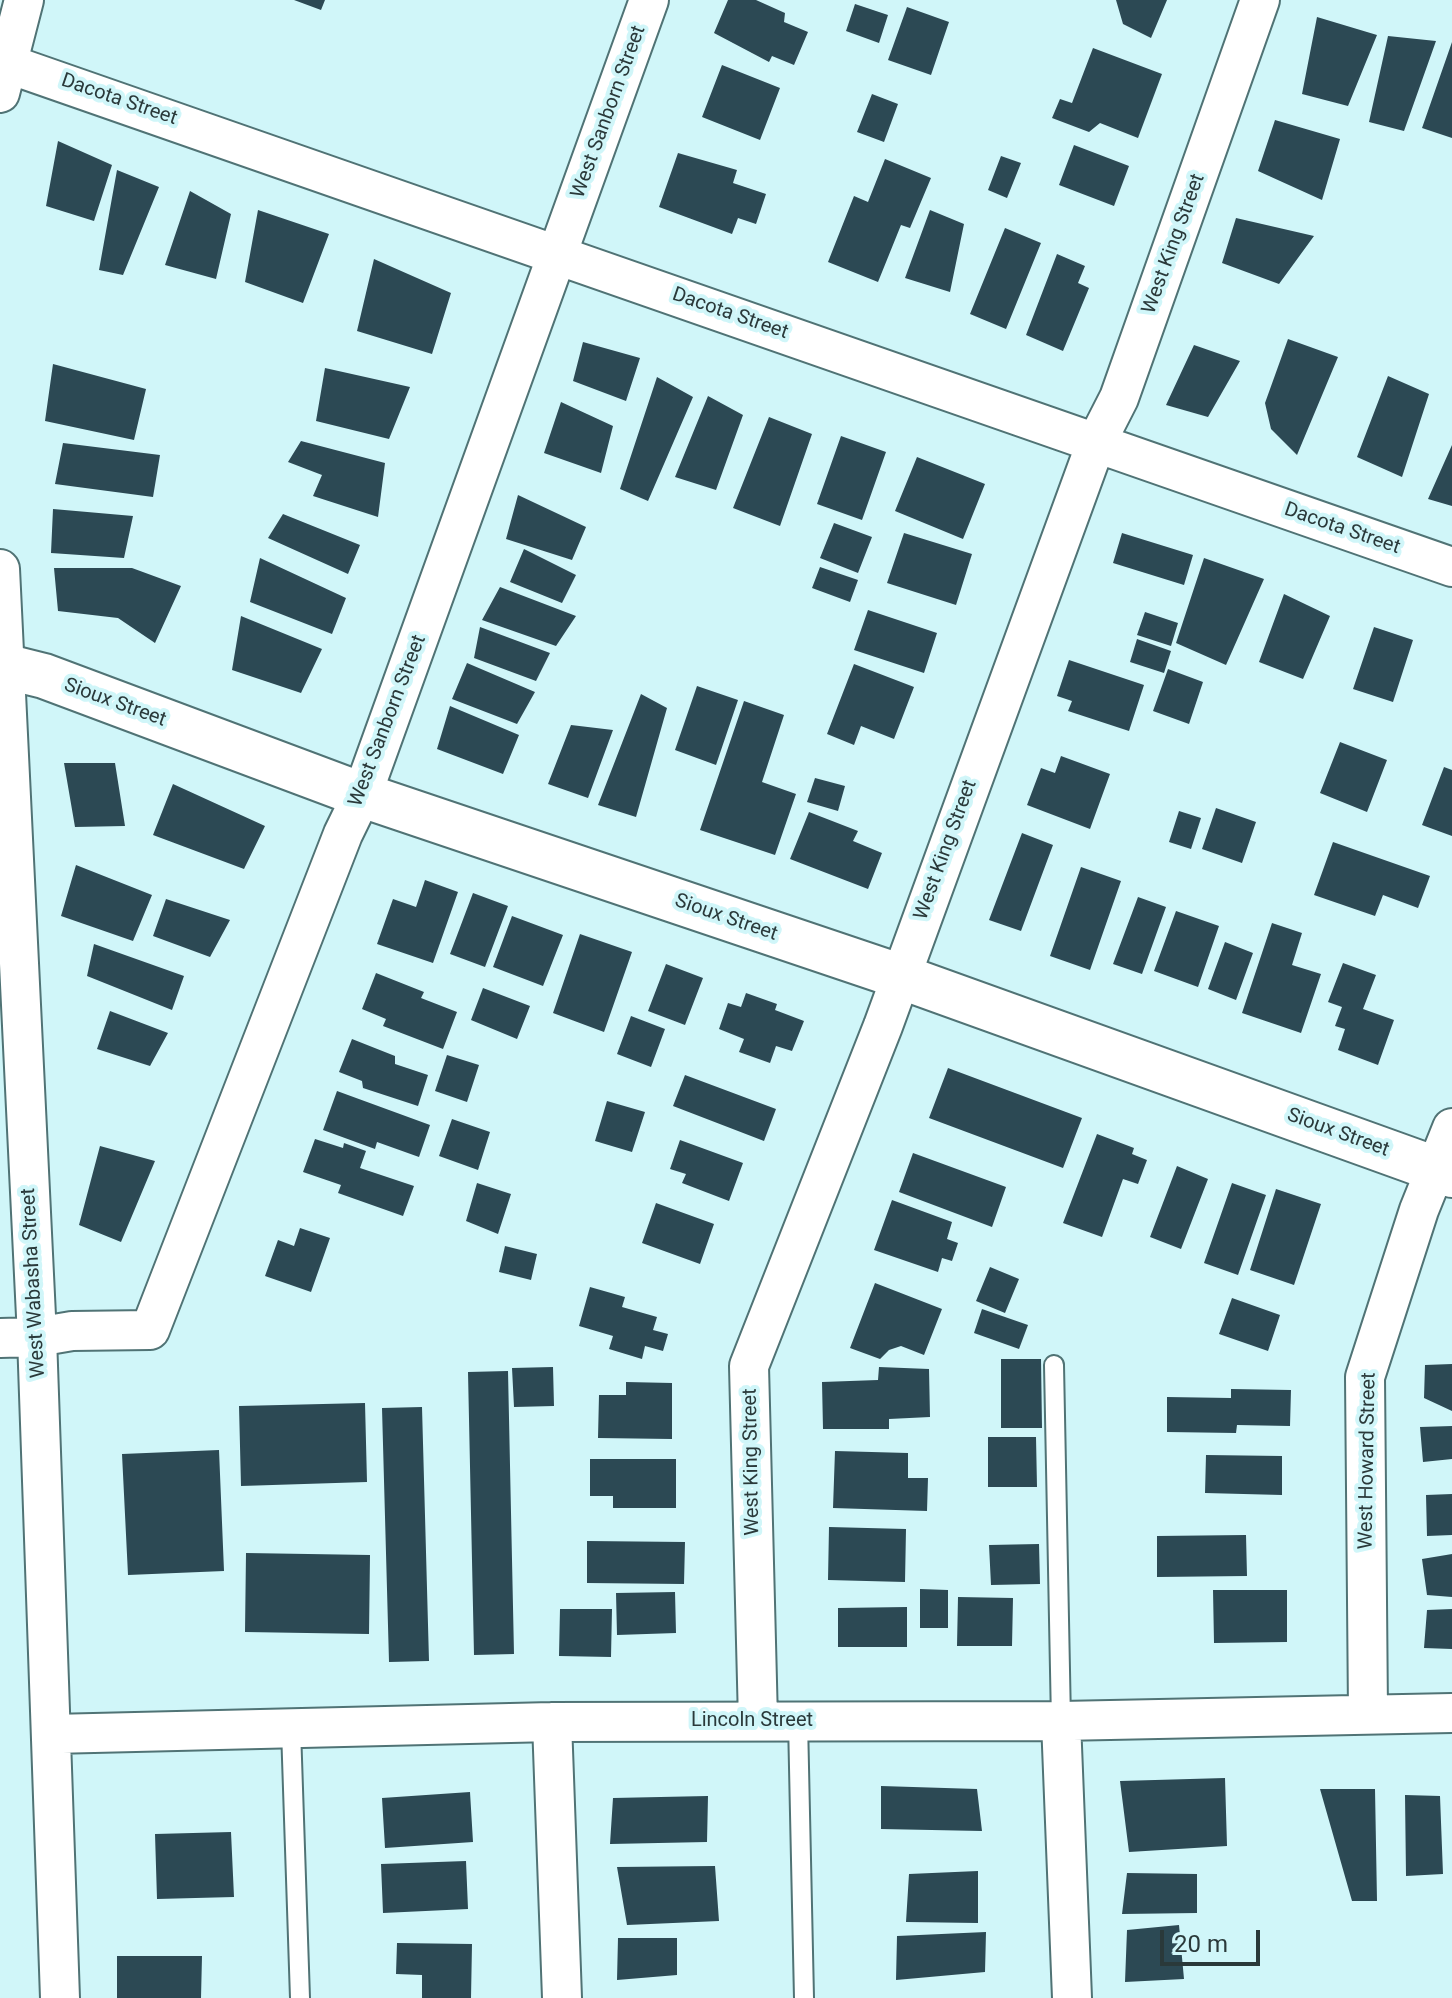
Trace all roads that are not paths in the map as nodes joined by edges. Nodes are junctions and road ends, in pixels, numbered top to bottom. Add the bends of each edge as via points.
1 (24, 0) edge
2 (649, 0) edge
3 (1260, 0) edge
4 (3, 72) edge
5 (559, 254) junction
6 (1096, 443) junction
7 (1452, 567) edge
8 (0, 569) edge
9 (3, 665) edge
10 (362, 795) junction
11 (899, 976) junction
12 (1452, 1128) edge
13 (1444, 1172) edge
14 (37, 1337) junction
15 (0, 1338) edge
16 (1054, 1365) dead end
17 (1368, 1712) junction
18 (1452, 1713) edge
19 (758, 1721) junction
20 (798, 1721) junction
21 (1061, 1721) junction
22 (552, 1722) junction
23 (291, 1729) junction
24 (52, 1734) junction
25 (60, 1998) edge
26 (300, 1998) edge
27 (562, 1998) edge
28 (804, 1998) edge
29 (1072, 1998) edge

1 - 4 street
2 - 5 street, West Sanborn Street
3 - 6 street, West King Street via 1119,398
4 - 5 street, Dacota Street
5 - 6 street, Dacota Street
5 - 10 street, West Sanborn Street
6 - 7 street, Dacota Street
6 - 11 street, West King Street
8 - 9 street, West Wabasha Street
9 - 10 street, Sioux Street
9 - 14 street, West Wabasha Street
10 - 11 street, Sioux Street
10 - 14 street, West Sanborn Street via 150,1330
11 - 13 street, Sioux Street
11 - 19 street, West King Street via 749,1366
12 - 13 street, West Howard Street
13 - 17 street, West Howard Street via 1365,1377
14 - 15 street
14 - 24 street, West Wabasha Street
16 - 21 lane
17 - 18 street, Lincoln Street
17 - 21 street, Lincoln Street
19 - 20 street, Lincoln Street
19 - 22 street, Lincoln Street
20 - 21 street, Lincoln Street
20 - 28 lane
21 - 29 street
22 - 23 street, Lincoln Street
22 - 27 street
23 - 24 street, Lincoln Street
23 - 26 lane
24 - 25 street, West Wabasha Street

